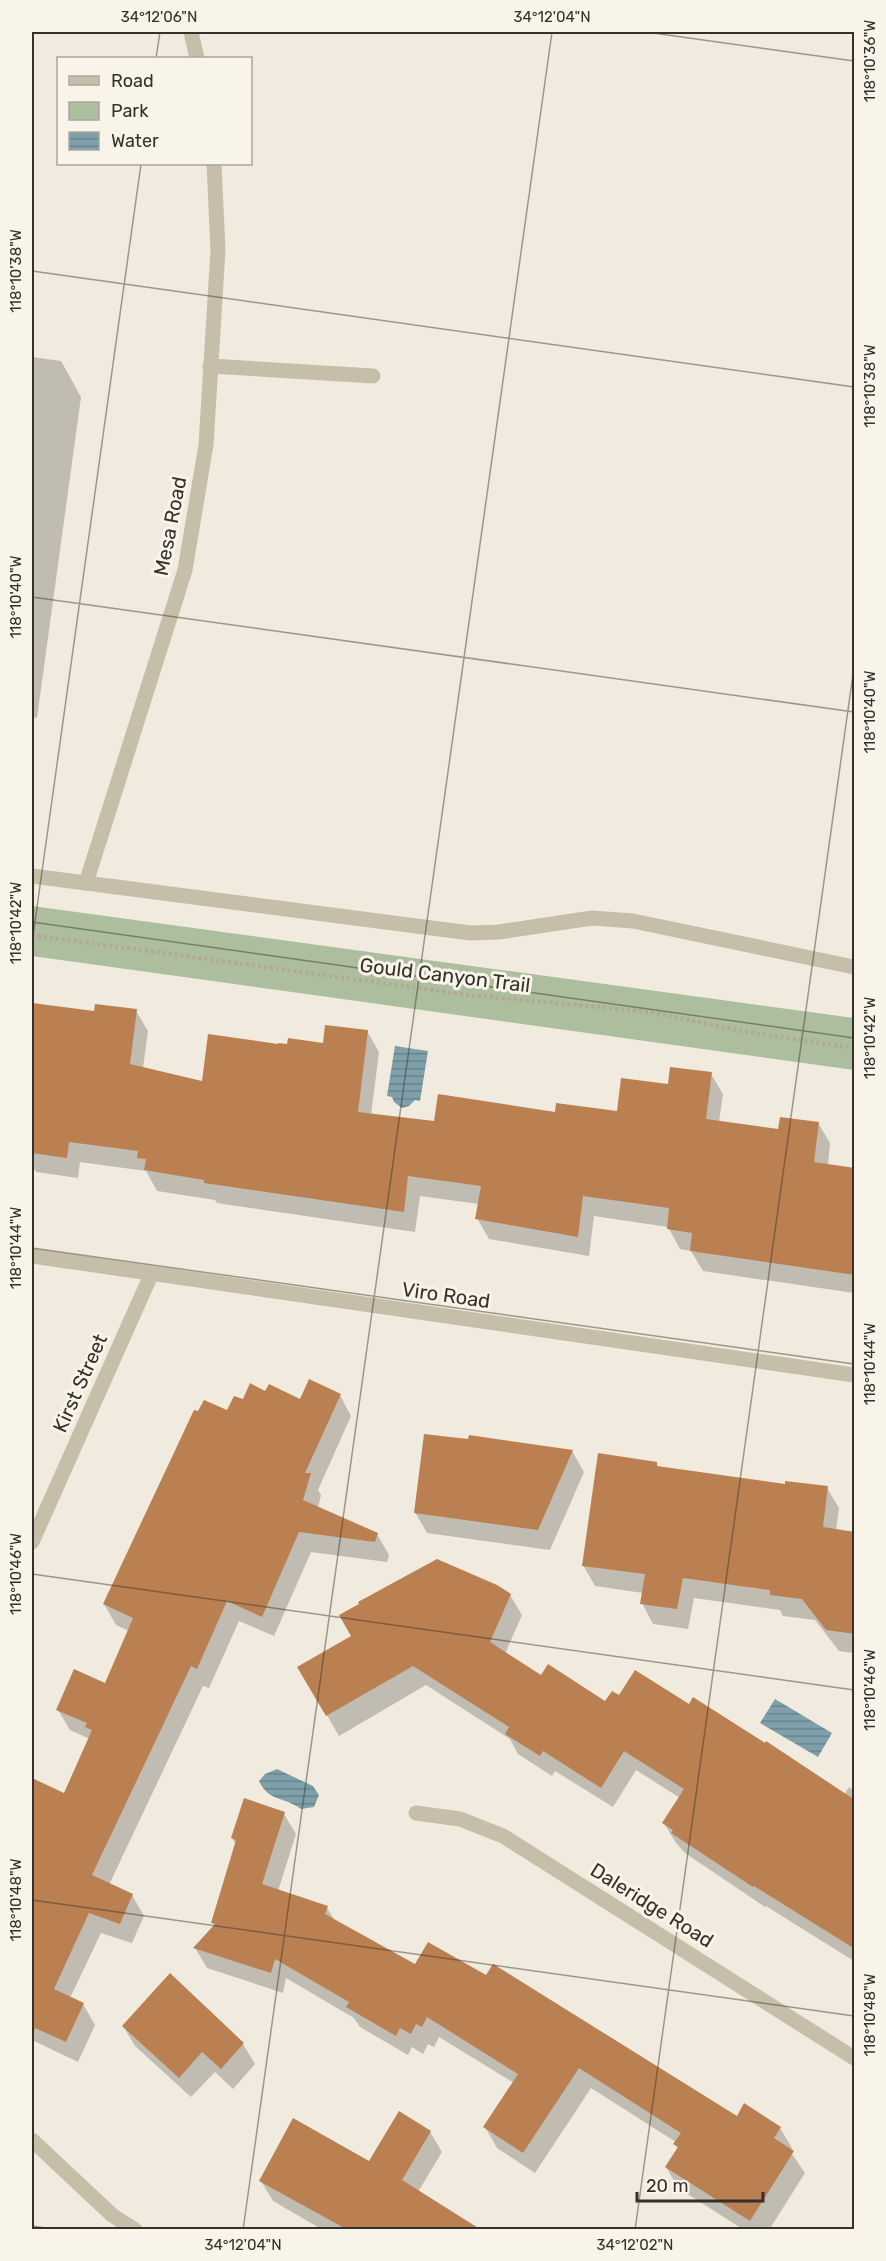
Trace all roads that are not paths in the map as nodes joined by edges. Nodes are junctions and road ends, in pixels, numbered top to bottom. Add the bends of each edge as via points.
1 (191, 32) edge
2 (197, 57) edge
3 (214, 165) edge
4 (210, 366) junction
5 (373, 376) dead end
6 (32, 876) edge
7 (86, 883) junction
8 (855, 967) edge
9 (32, 1256) edge
10 (151, 1275) junction
11 (855, 1375) edge
12 (32, 1542) edge
13 (416, 1813) dead end
14 (855, 2058) edge
15 (32, 2140) edge
16 (135, 2229) edge

1 - 2 street
3 - 4 street, Mesa Road via 218,250
4 - 5 street
4 - 7 street, Mesa Road via 206,446 185,570
6 - 7 street
7 - 8 street via 470,933 592,918 633,921
9 - 10 street, Viro Road
10 - 11 street, Viro Road
10 - 12 street, Kirst Street
13 - 14 street, Daleridge Road via 460,1819 503,1836
15 - 16 street via 112,2215

